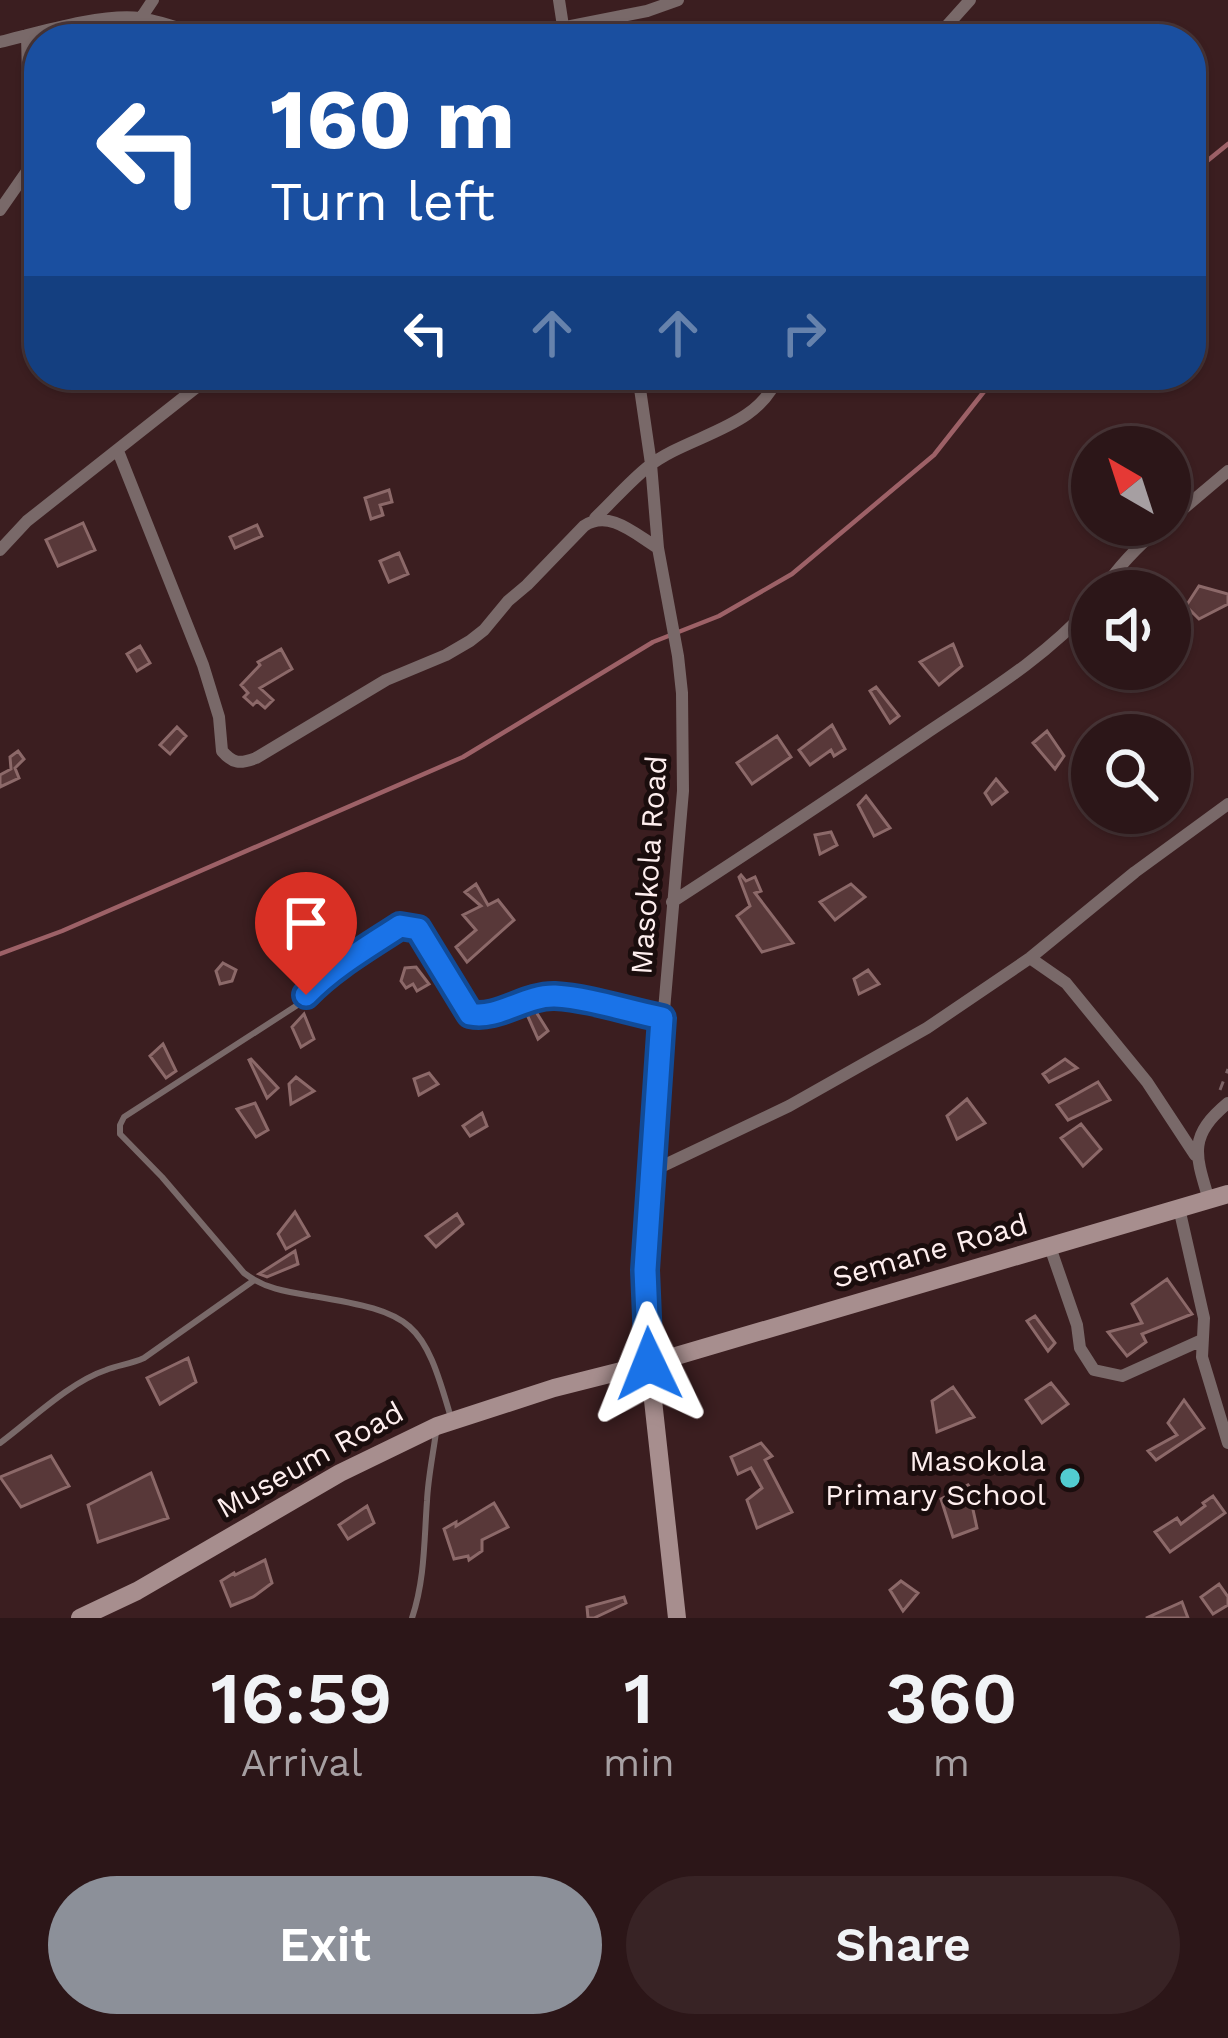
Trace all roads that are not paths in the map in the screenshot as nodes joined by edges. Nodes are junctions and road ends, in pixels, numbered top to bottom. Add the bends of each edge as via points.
1 (152, 0) edge
2 (678, 0) edge
3 (970, 0) edge
4 (142, 18) junction
5 (83, 24) edge
6 (162, 24) edge
7 (595, 24) edge
8 (948, 24) edge
9 (24, 176) edge
10 (0, 210) edge
11 (193, 390) edge
12 (640, 390) edge
13 (770, 390) edge
14 (118, 451) junction
15 (651, 464) junction
16 (1228, 471) edge
17 (1191, 502) edge
18 (595, 518) junction
19 (1138, 546) edge
20 (658, 548) junction
21 (0, 550) edge
22 (1117, 570) edge
23 (1071, 629) edge
24 (1228, 804) edge
25 (672, 902) junction
26 (1030, 958) junction
27 (662, 1018) junction
28 (1228, 1102) edge
29 (1195, 1155) junction
30 (650, 1172) junction
31 (1218, 1197) edge
32 (1179, 1208) junction
33 (1050, 1247) junction
34 (254, 1281) junction
35 (1202, 1340) junction
36 (649, 1364) junction
37 (444, 1424) junction
38 (0, 1443) edge
39 (1228, 1443) edge
40 (80, 1618) edge
41 (412, 1618) edge
42 (677, 1618) edge

1 - 4 street
2 - 7 street
3 - 8 street
4 - 5 street
4 - 6 street
9 - 10 street
11 - 14 street
12 - 15 street
13 - 15 street via 739,419
14 - 18 street via 203,665 222,751 234,762 256,758 386,680 470,641
14 - 21 street
15 - 18 street
15 - 20 street
16 - 17 street
18 - 20 street
19 - 22 street
20 - 25 street, Masokola Road via 682,693
23 - 25 street
24 - 26 street
25 - 27 street, Masokola Road
26 - 29 street via 1066,982
26 - 30 street via 809,1095
27 - 30 street, Masokola Road
27 - 34 lane via 556,996 470,1014 418,929 400,926 120,1125
28 - 29 street via 1210,1118
29 - 31 street
30 - 36 street, Masokola Road
31 - 32 street, Semane Road
32 - 33 street, Semane Road
32 - 35 street
33 - 35 street via 1094,1370 1122,1376
33 - 36 street, Semane Road
34 - 37 lane via 398,1316 434,1361
34 - 38 lane via 144,1358 74,1388
35 - 39 street
36 - 37 street, Museum Road
36 - 42 street
37 - 40 street, Museum Road
37 - 41 lane

